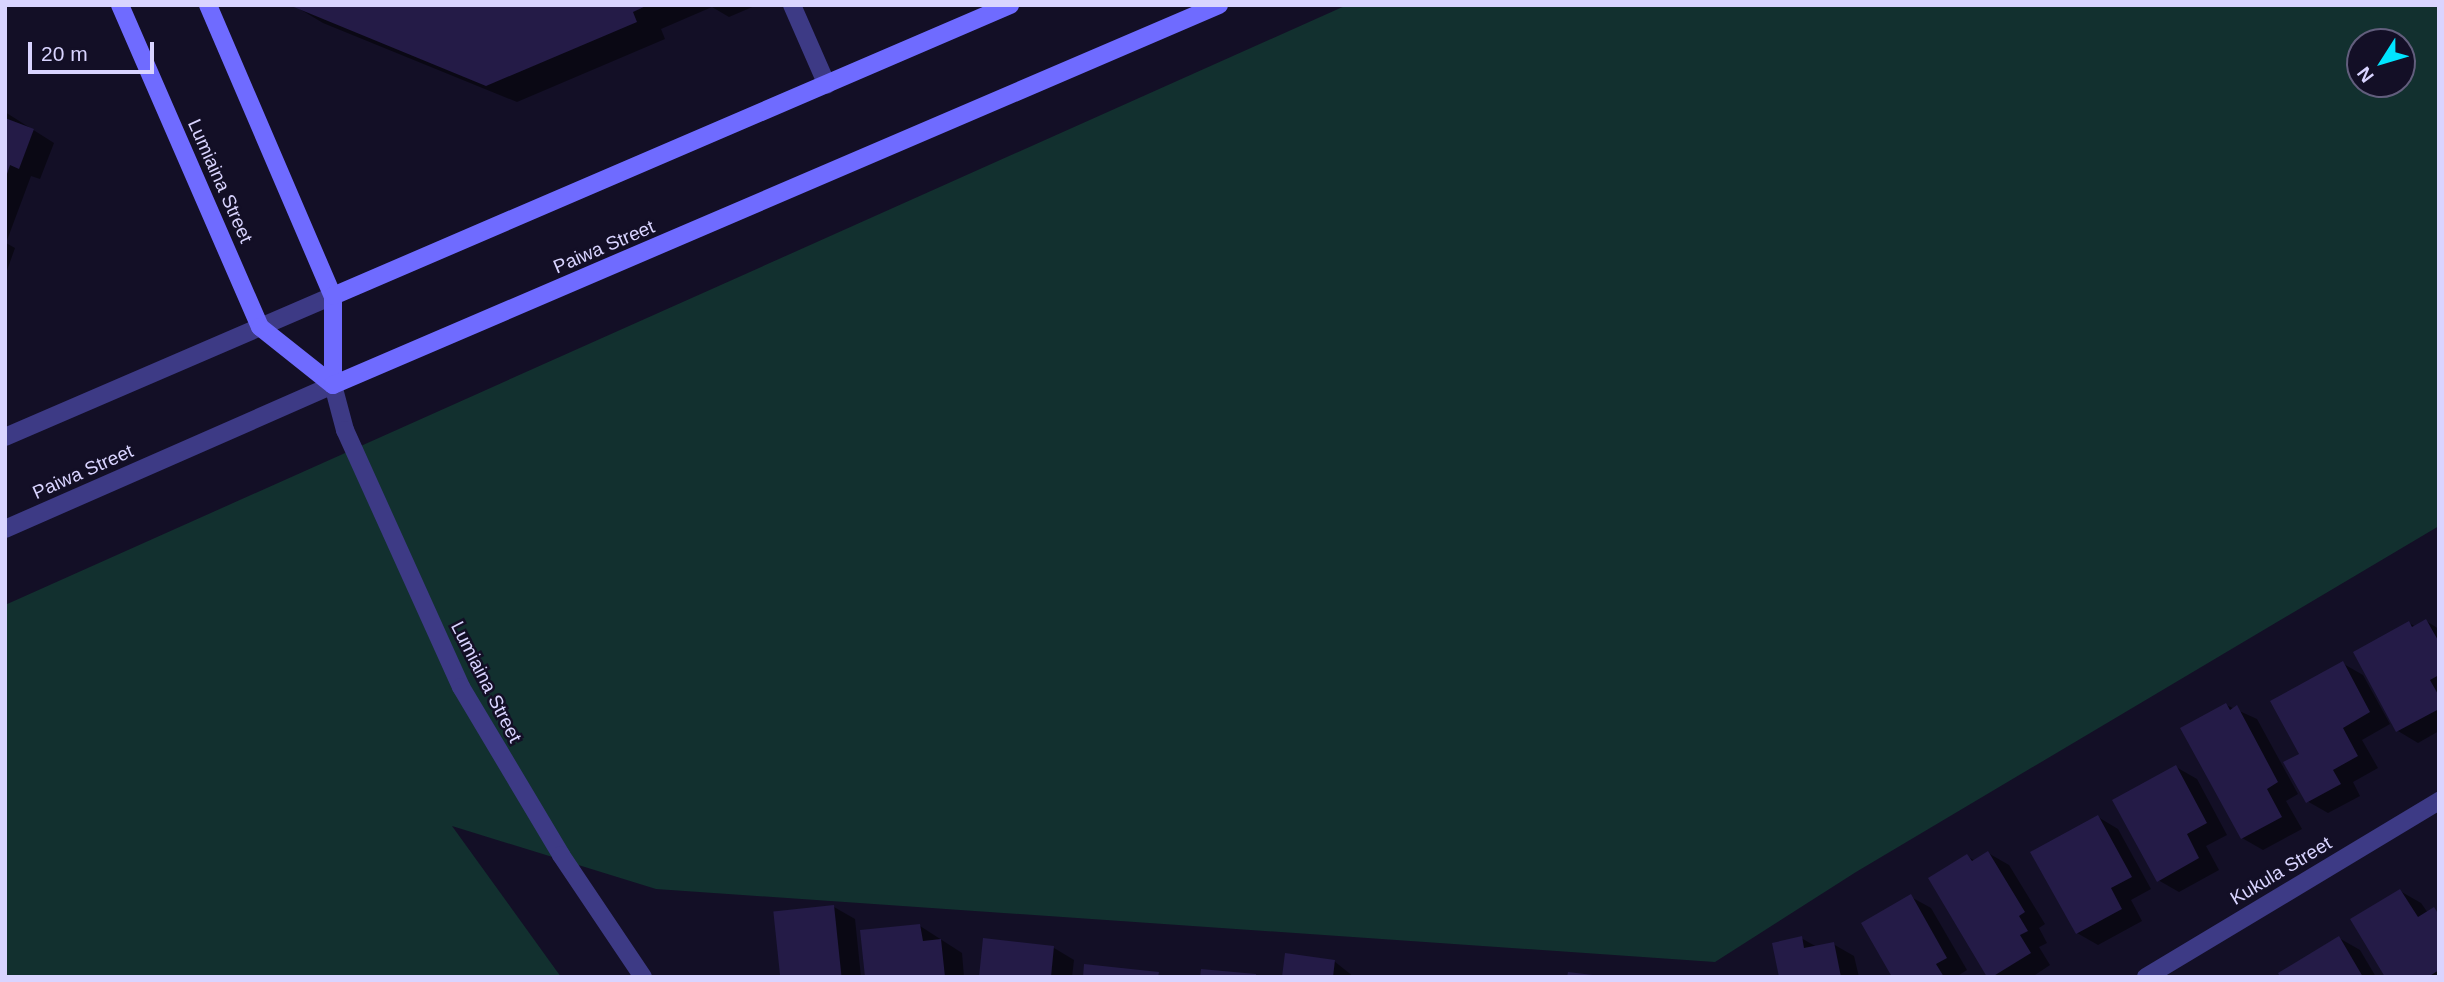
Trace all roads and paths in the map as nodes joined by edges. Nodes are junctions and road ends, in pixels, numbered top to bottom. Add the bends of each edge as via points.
1 (120, 5) edge
2 (208, 5) edge
3 (792, 5) edge
4 (1010, 5) edge
5 (1219, 5) edge
6 (827, 85) junction
7 (333, 296) junction
8 (260, 327) junction
9 (333, 384) junction
10 (5, 437) edge
11 (5, 529) edge
12 (2439, 801) edge
13 (643, 977) edge
14 (2146, 977) edge

1 - 8 main road, Lumiaina Street
2 - 7 main road, Lumiaina Street
3 - 6 street
4 - 6 main road
5 - 9 main road, Paiwa Street
6 - 7 main road
7 - 8 street
7 - 9 main road, Lumiaina Street
8 - 9 main road, Lumiaina Street
8 - 10 street
9 - 11 street, Paiwa Street
9 - 13 street, Lumiaina Street via 345,430 461,687 561,855
12 - 14 street, Kukula Street

